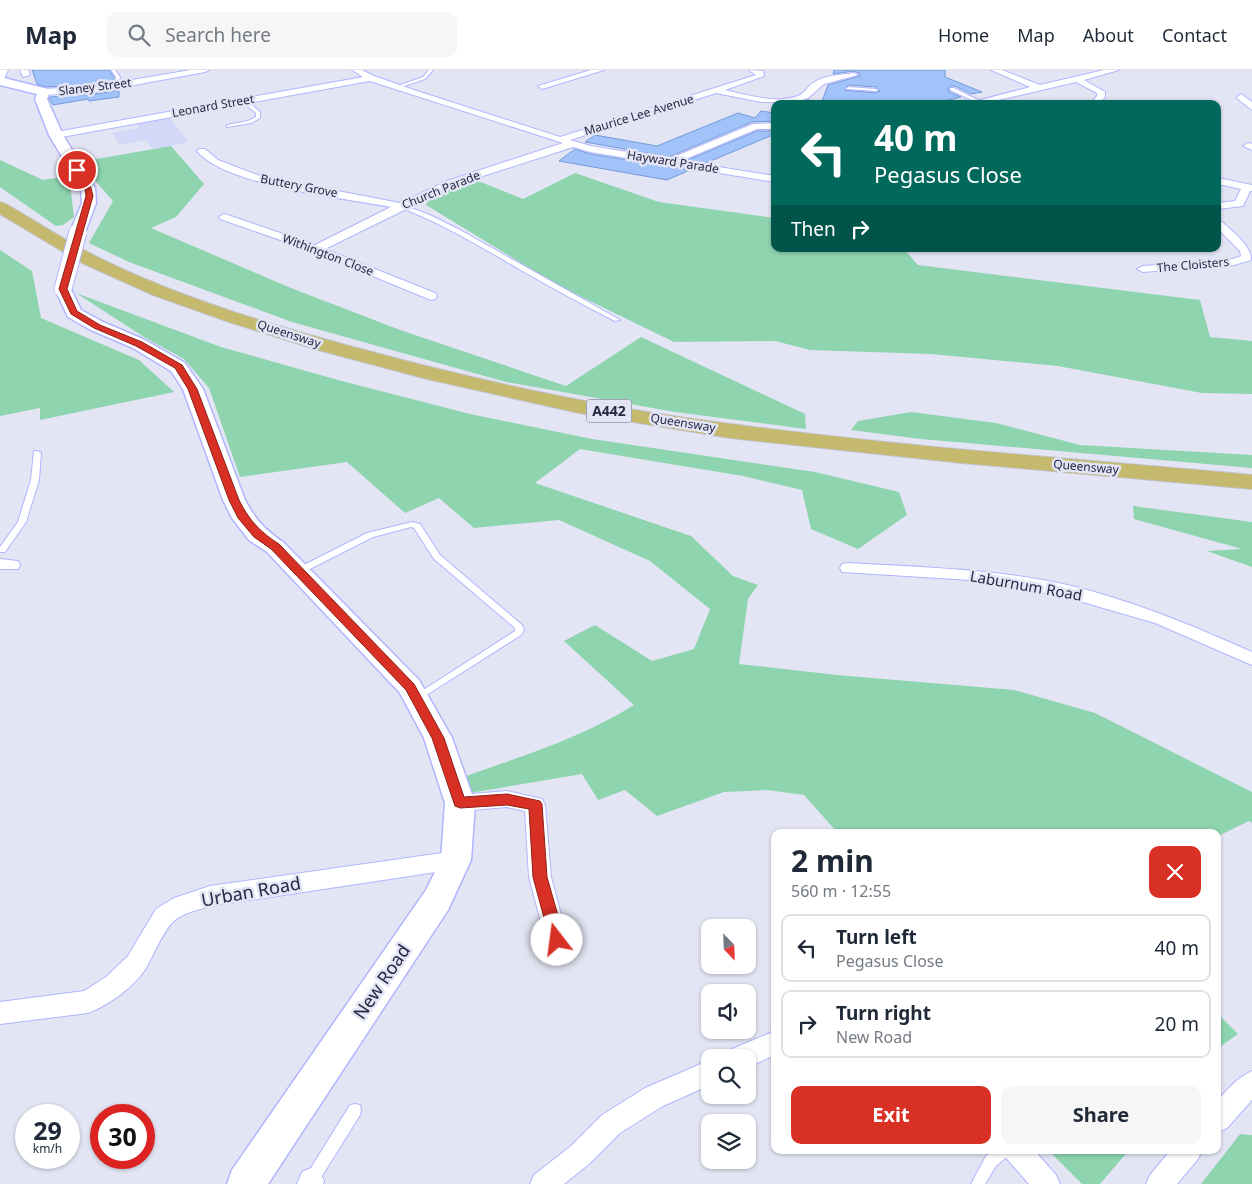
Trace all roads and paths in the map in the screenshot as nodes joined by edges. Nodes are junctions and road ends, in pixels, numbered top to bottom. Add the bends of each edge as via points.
1 (4, 70) edge
2 (113, 70) edge
3 (205, 70) edge
4 (356, 70) edge
5 (431, 70) edge
6 (600, 70) edge
7 (753, 70) edge
8 (995, 70) edge
9 (1115, 70) edge
10 (584, 72) edge
11 (1065, 73) dead end
12 (854, 75) dead end
13 (371, 78) junction
14 (1079, 79) junction
15 (0, 80) edge
16 (115, 84) junction
17 (814, 85) junction
18 (542, 86) dead end
19 (397, 87) junction
20 (848, 88) joint
21 (1040, 88) junction
22 (952, 89) dead end
23 (719, 90) junction
24 (876, 90) dead end
25 (44, 92) junction
26 (1001, 97) junction
27 (1241, 97) dead end
28 (796, 99) junction
29 (802, 100) edge
30 (976, 100) edge
31 (988, 100) edge
32 (1011, 100) edge
33 (1099, 100) edge
34 (244, 101) junction
35 (1252, 107) edge
36 (229, 126) dead end
37 (771, 126) edge
38 (56, 135) junction
39 (559, 140) junction
40 (571, 144) junction
41 (202, 151) dead end
42 (670, 162) junction
43 (771, 178) edge
44 (1221, 182) edge
45 (1250, 188) edge
46 (401, 206) junction
47 (1221, 206) edge
48 (0, 207) edge
49 (224, 218) dead end
50 (0, 227) edge
51 (1221, 227) edge
52 (316, 249) junction
53 (1143, 269) dead end
54 (431, 296) dead end
55 (617, 320) dead end
56 (36, 452) dead end
57 (1252, 482) edge
58 (1252, 500) edge
59 (4, 558) edge
60 (848, 568) dead end
61 (299, 571) junction
62 (1252, 659) edge
63 (417, 698) junction
64 (460, 803) junction
65 (456, 860) junction
66 (557, 940) dead end
67 (0, 1013) edge
68 (771, 1045) edge
69 (756, 1051) edge
70 (701, 1076) edge
71 (1248, 1093) edge
72 (355, 1110) dead end
73 (1221, 1116) edge
74 (999, 1154) edge
75 (1020, 1154) edge
76 (1185, 1154) edge
77 (310, 1183) edge
78 (246, 1184) edge
79 (543, 1184) edge
80 (978, 1184) edge
81 (1047, 1184) edge
82 (1159, 1184) edge

1 - 15 street
2 - 16 lane via 118,77
3 - 16 street, Slaney Street
4 - 13 street
5 - 19 lane via 424,78
6 - 10 street
7 - 23 street, Maurice Lee Avenue via 760,76
8 - 21 street
9 - 14 street
10 - 18 street
11 - 14 street
12 - 17 street
13 - 19 street
13 - 34 street, Leonard Street
14 - 21 street
14 - 33 street via 1101,92
15 - 25 street
16 - 25 street, Slaney Street
17 - 20 street
17 - 28 street via 811,92
19 - 39 street
20 - 24 lane
21 - 26 street
22 - 30 lane
23 - 28 street via 767,100
23 - 39 street, Maurice Lee Avenue
25 - 38 street via 41,99
26 - 31 street
26 - 32 street
27 - 35 street
28 - 29 lane
34 - 36 lane via 258,113 258,118
34 - 38 street, Leonard Street
37 - 42 street via 756,126
38 - 61 street, New Road, bridge via 88,188 89,203 63,289 74,313 178,367 193,389 243,518
39 - 40 street, Hayward Parade
40 - 42 street, Hayward Parade
40 - 46 street, Church Parade via 455,182
41 - 46 street, Buttery Grove via 215,162 257,179
42 - 43 street, Hayward Parade
44 - 45 street
45 - 47 street via 1239,204
46 - 52 street, Church Parade
46 - 55 lane via 470,237 560,291
48 - 57 highway, Queensway / A442 via 88,259 160,291 325,346 436,376 578,406 730,431
49 - 52 street, Withington Close
50 - 58 highway, Queensway / A442 via 55,260 201,322 303,357 398,382 618,429 819,459
51 - 53 street, The Cloisters via 1245,250 1247,258
52 - 54 street, Withington Close
56 - 59 lane via 35,480 22,522
60 - 62 street, Laburnum Road via 971,575 1063,590 1161,618
61 - 63 street, New Road
61 - 63 lane via 370,536 412,524 417,526 437,557 519,627 518,632
63 - 64 street, New Road via 438,738
64 - 65 street, New Road
64 - 66 street via 507,799 535,804 540,877
65 - 67 street, Urban Road via 210,896 182,905 164,916 136,963 114,985 88,1002
65 - 78 street, New Road via 437,900
68 - 69 street
70 - 79 street via 654,1097 612,1124
71 - 73 street
72 - 77 lane
74 - 80 lane via 991,1161
75 - 81 street
76 - 82 street

